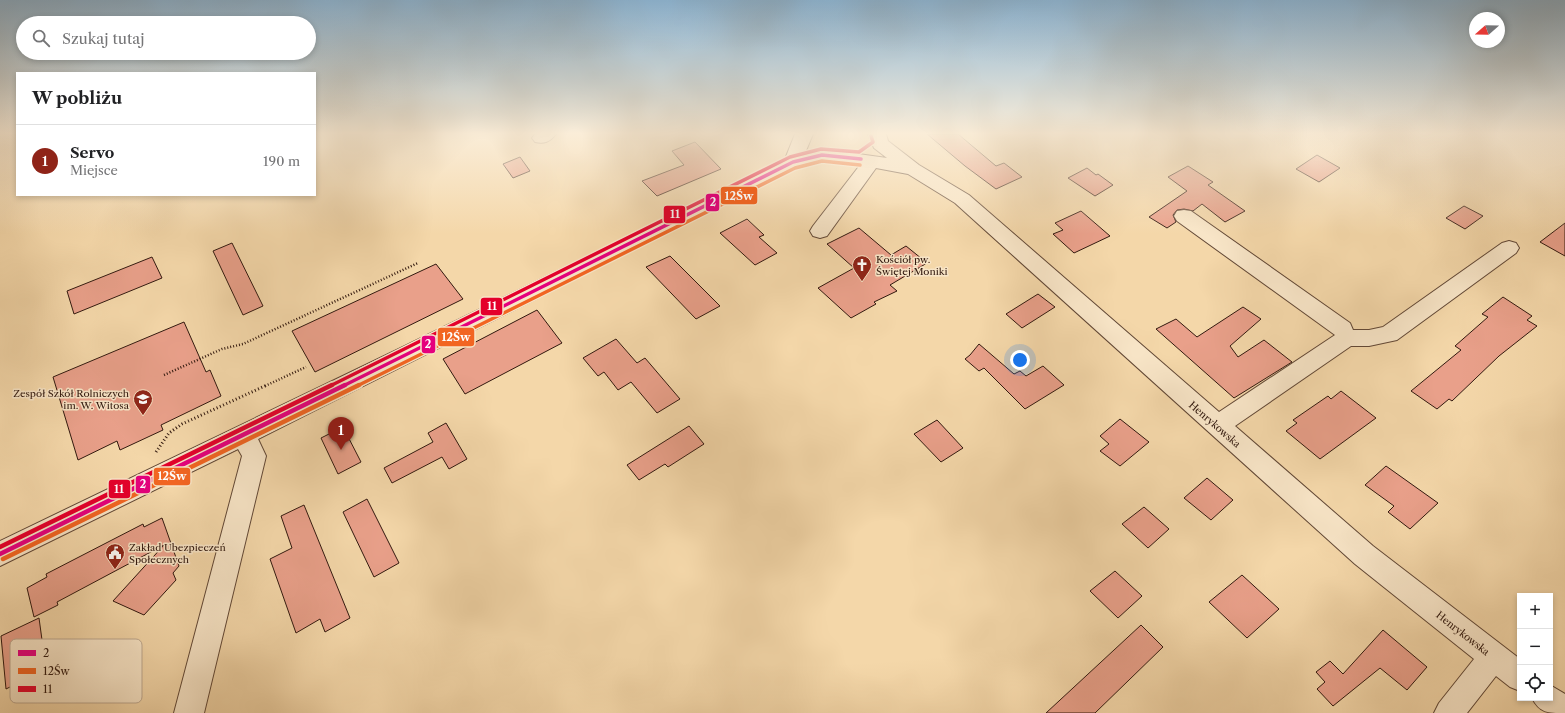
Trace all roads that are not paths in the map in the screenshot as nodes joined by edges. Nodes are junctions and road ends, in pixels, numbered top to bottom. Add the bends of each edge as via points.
1 (783, 167) edge
2 (862, 167) edge
3 (904, 167) edge
4 (913, 169) joint
5 (1184, 216) dead end
6 (820, 232) dead end
7 (1509, 248) dead end
8 (1347, 338) junction
9 (1216, 426) junction
10 (244, 436) junction
11 (0, 554) edge
12 (1494, 656) junction
13 (1517, 675) edge
14 (1551, 701) edge
15 (1565, 712) edge
16 (190, 713) edge
17 (1449, 713) edge

1 - 10 street, Henrykowska
2 - 6 street
3 - 4 street, Henrykowska
4 - 9 street, Henrykowska via 962,199
5 - 8 street via 1342,329
7 - 8 street via 1389,334
8 - 9 street
9 - 12 street, Henrykowska via 1364,555
10 - 11 street, Henrykowska
10 - 16 street via 254,456
12 - 13 street, Henrykowska
12 - 17 street
14 - 15 street

